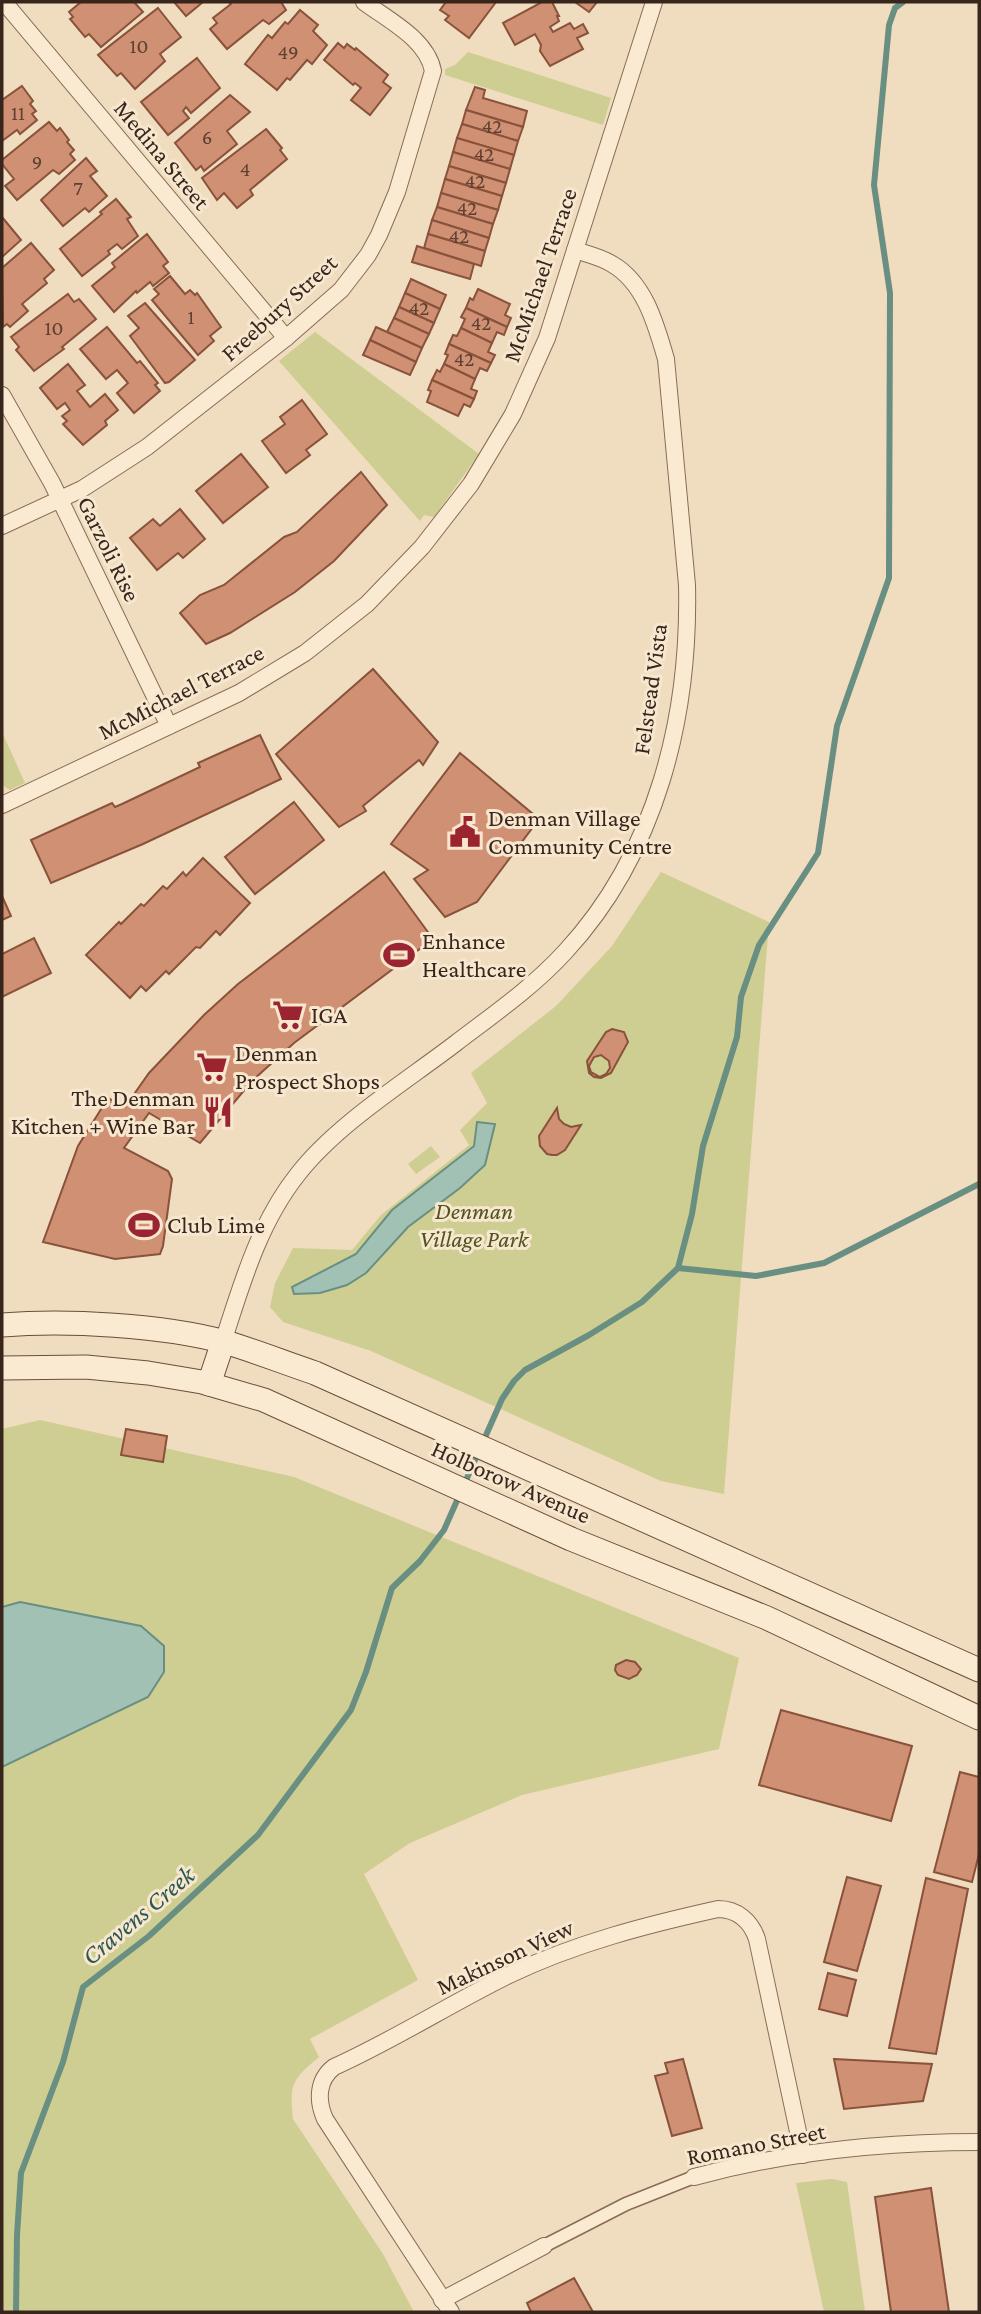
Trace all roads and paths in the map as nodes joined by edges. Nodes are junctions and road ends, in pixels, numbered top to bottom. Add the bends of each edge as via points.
1 (4, 2) edge
2 (364, 2) edge
3 (654, 2) edge
4 (575, 250) junction
5 (286, 338) junction
6 (2, 395) edge
7 (60, 499) junction
8 (2, 526) edge
9 (169, 726) junction
10 (2, 805) edge
11 (2, 1325) edge
12 (223, 1342) junction
13 (2, 1368) edge
14 (209, 1384) junction
15 (979, 1670) edge
16 (979, 1718) edge
17 (979, 2142) edge
18 (803, 2155) junction
19 (694, 2178) joint
20 (544, 2246) joint
21 (447, 2306) edge

1 - 5 street, Medina Street
2 - 5 street, Freebury Street via 420,44 431,58 432,79 397,192 368,255 341,290
3 - 4 street, McMichael Terrace
4 - 9 street, McMichael Terrace via 547,338 513,414 471,484 422,547 366,604 305,653 239,693
4 - 12 street, Felstead Vista via 613,264 640,291 666,359 687,620 677,723 660,788 621,876 566,952 521,994 335,1135 299,1173 257,1242
5 - 7 street, Freebury Street via 147,447
6 - 7 street, Garzoli Rise
7 - 8 street, Freebury Street
7 - 9 street, Garzoli Rise
9 - 10 street, McMichael Terrace
11 - 12 main road, Holborow Avenue via 121,1327
12 - 14 main road, Felstead Vista
12 - 15 main road, Holborow Avenue via 315,1373
13 - 14 main road, Holborow Avenue via 86,1367
14 - 16 main road, Holborow Avenue via 297,1413 571,1539 767,1618
17 - 18 street, Romano Street
18 - 19 street, Romano Street
18 - 21 street, Makinson View via 757,1940 739,1914 718,1909 671,1919 549,1958 334,2067 321,2087 325,2119
19 - 20 street, Romano Street via 626,2203
20 - 21 street, Romano Street

